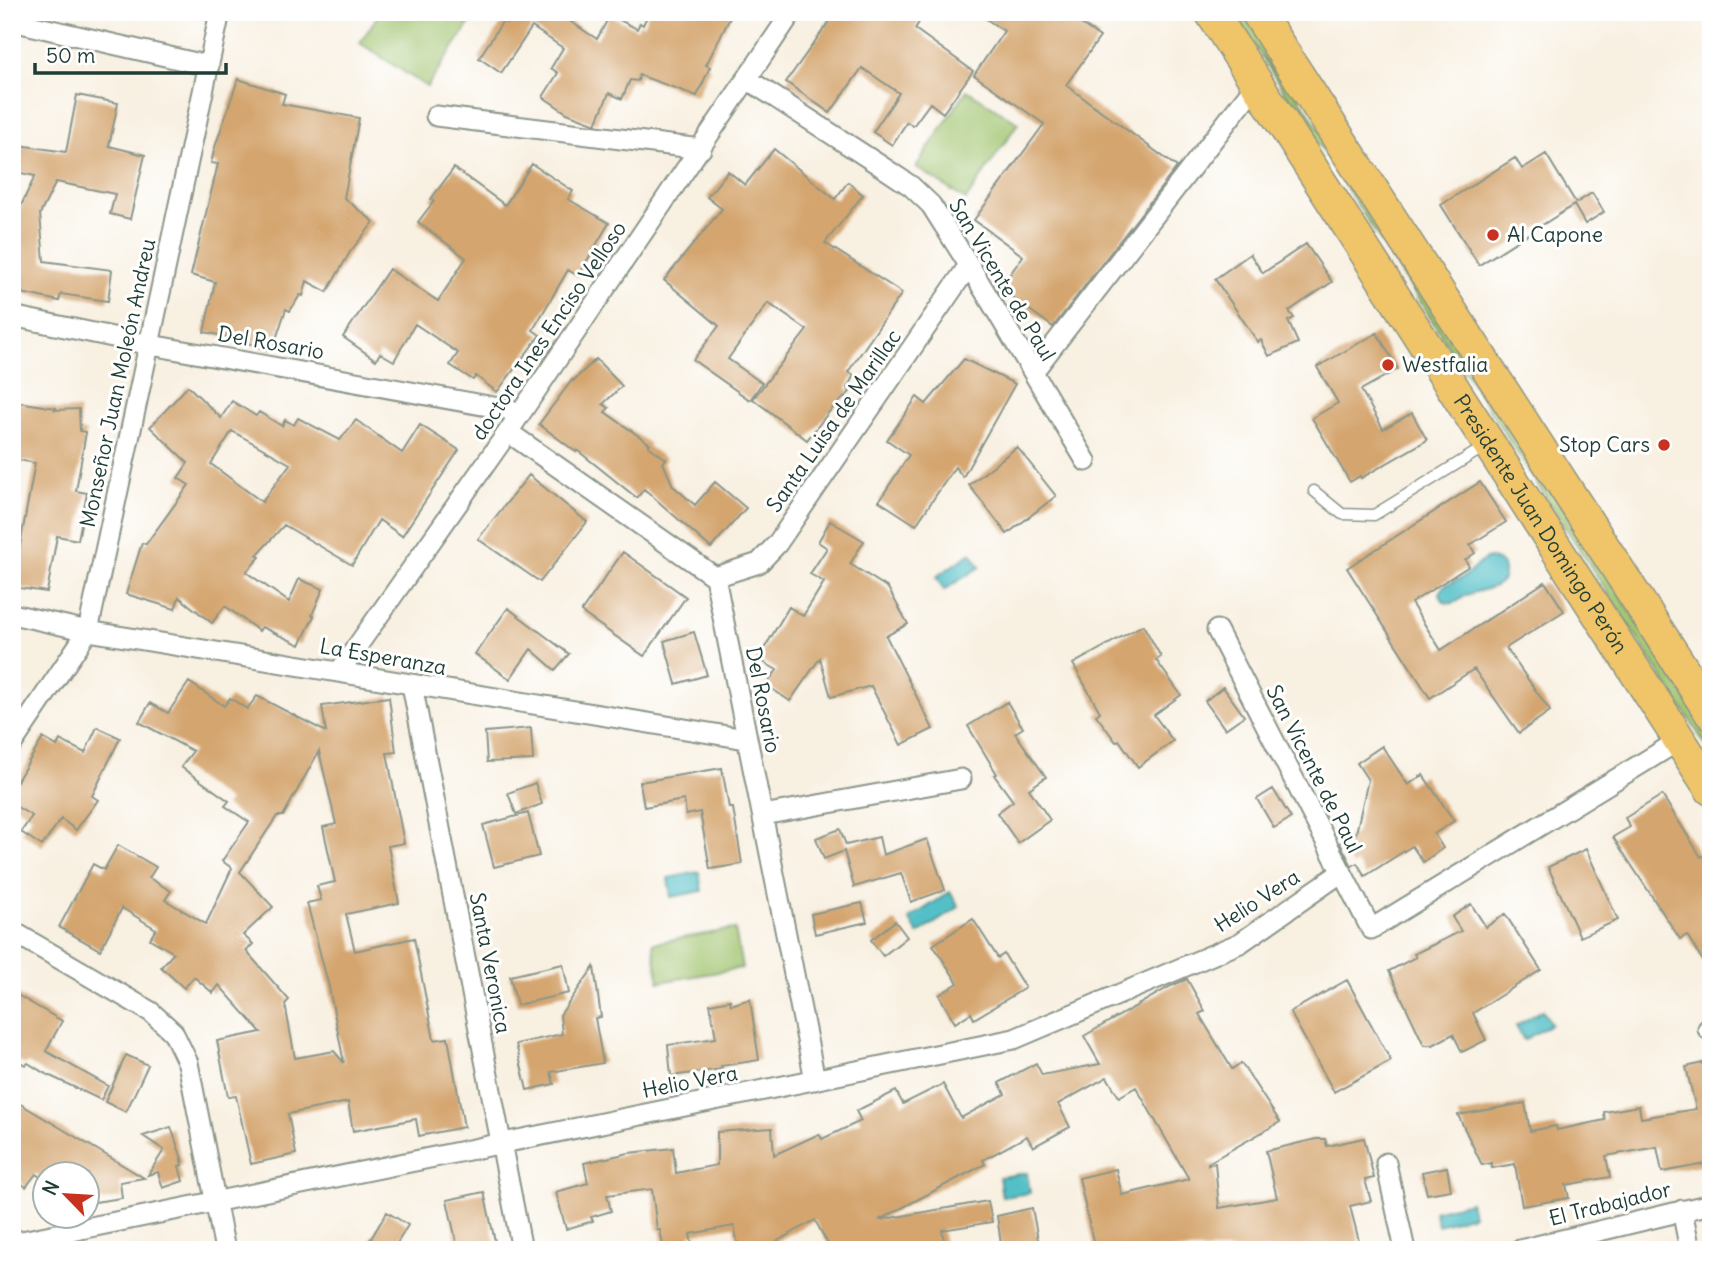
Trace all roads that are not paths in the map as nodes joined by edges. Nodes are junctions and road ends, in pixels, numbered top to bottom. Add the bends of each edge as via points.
1 (220, 12) edge
2 (792, 12) edge
3 (1211, 12) edge
4 (1257, 12) edge
5 (12, 22) edge
6 (209, 66) junction
7 (747, 79) junction
8 (1257, 83) junction
9 (436, 116) dead end
10 (701, 149) junction
11 (1361, 173) junction
12 (1328, 194) junction
13 (969, 265) junction
14 (12, 316) edge
15 (151, 345) junction
16 (1033, 372) junction
17 (521, 412) junction
18 (508, 432) junction
19 (1489, 444) junction
20 (1086, 461) dead end
21 (1314, 491) dead end
22 (715, 577) junction
23 (12, 614) edge
24 (1217, 629) dead end
25 (88, 631) junction
26 (339, 672) junction
27 (412, 685) junction
28 (1711, 713) edge
29 (747, 739) junction
30 (1680, 740) junction
31 (12, 744) edge
32 (961, 779) dead end
33 (1711, 789) edge
34 (763, 815) junction
35 (1342, 872) junction
36 (12, 932) edge
37 (815, 1080) junction
38 (503, 1143) junction
39 (1385, 1163) dead end
40 (214, 1202) junction
41 (1711, 1204) edge
42 (1682, 1210) junction
43 (12, 1243) edge
44 (225, 1250) edge
45 (522, 1250) edge
46 (1405, 1250) edge
47 (1520, 1250) edge
48 (1690, 1250) edge

1 - 6 street, Monseñor Juan Moleón Andreu
2 - 7 street, doctora Ines Enciso Velloso
3 - 8 main road, Presidente Juan Domingo Perón
4 - 11 main road, Presidente Juan Domingo Perón
5 - 6 street
6 - 15 street, Monseñor Juan Moleón Andreu
7 - 10 street, doctora Ines Enciso Velloso
7 - 13 street, San Vicente de Paul via 911,186 931,205
8 - 12 main road, Presidente Juan Domingo Perón
8 - 16 street
9 - 10 street
10 - 17 street, doctora Ines Enciso Velloso
11 - 12 main road
11 - 28 main road, Presidente Juan Domingo Perón
12 - 19 main road, Presidente Juan Domingo Perón
13 - 16 street, San Vicente de Paul
13 - 22 street, Santa Luisa de Marillac via 777,544 759,563
14 - 15 street, Del Rosario
15 - 17 street, Del Rosario
15 - 25 street, Monseñor Juan Moleón Andreu
16 - 20 street, San Vicente de Paul
17 - 18 street, doctora Ines Enciso Velloso
18 - 22 street
18 - 26 street, doctora Ines Enciso Velloso
19 - 21 lane via 1374,515 1342,514
19 - 30 main road, Presidente Juan Domingo Perón
22 - 29 street, Del Rosario
23 - 25 street, La Esperanza
24 - 35 street, San Vicente de Paul
25 - 26 street, La Esperanza
25 - 31 street, Monseñor Juan Moleón Andreu
26 - 27 street, La Esperanza
27 - 29 street, La Esperanza
27 - 38 street, Santa Veronica
29 - 34 street, Del Rosario
30 - 33 main road, Presidente Juan Domingo Perón
30 - 35 street, San Vicente de Paul via 1371,929
32 - 34 street
34 - 37 street, Del Rosario
35 - 37 street, Helio Vera via 1240,943 1014,1039
36 - 40 street via 151,1013 173,1032 188,1063
37 - 38 street, Helio Vera
38 - 40 street, Helio Vera
38 - 45 street, Santa Veronica
39 - 46 street
40 - 43 street, Helio Vera
40 - 44 street
41 - 42 street, El Trabajador
42 - 47 street, El Trabajador
42 - 48 street

